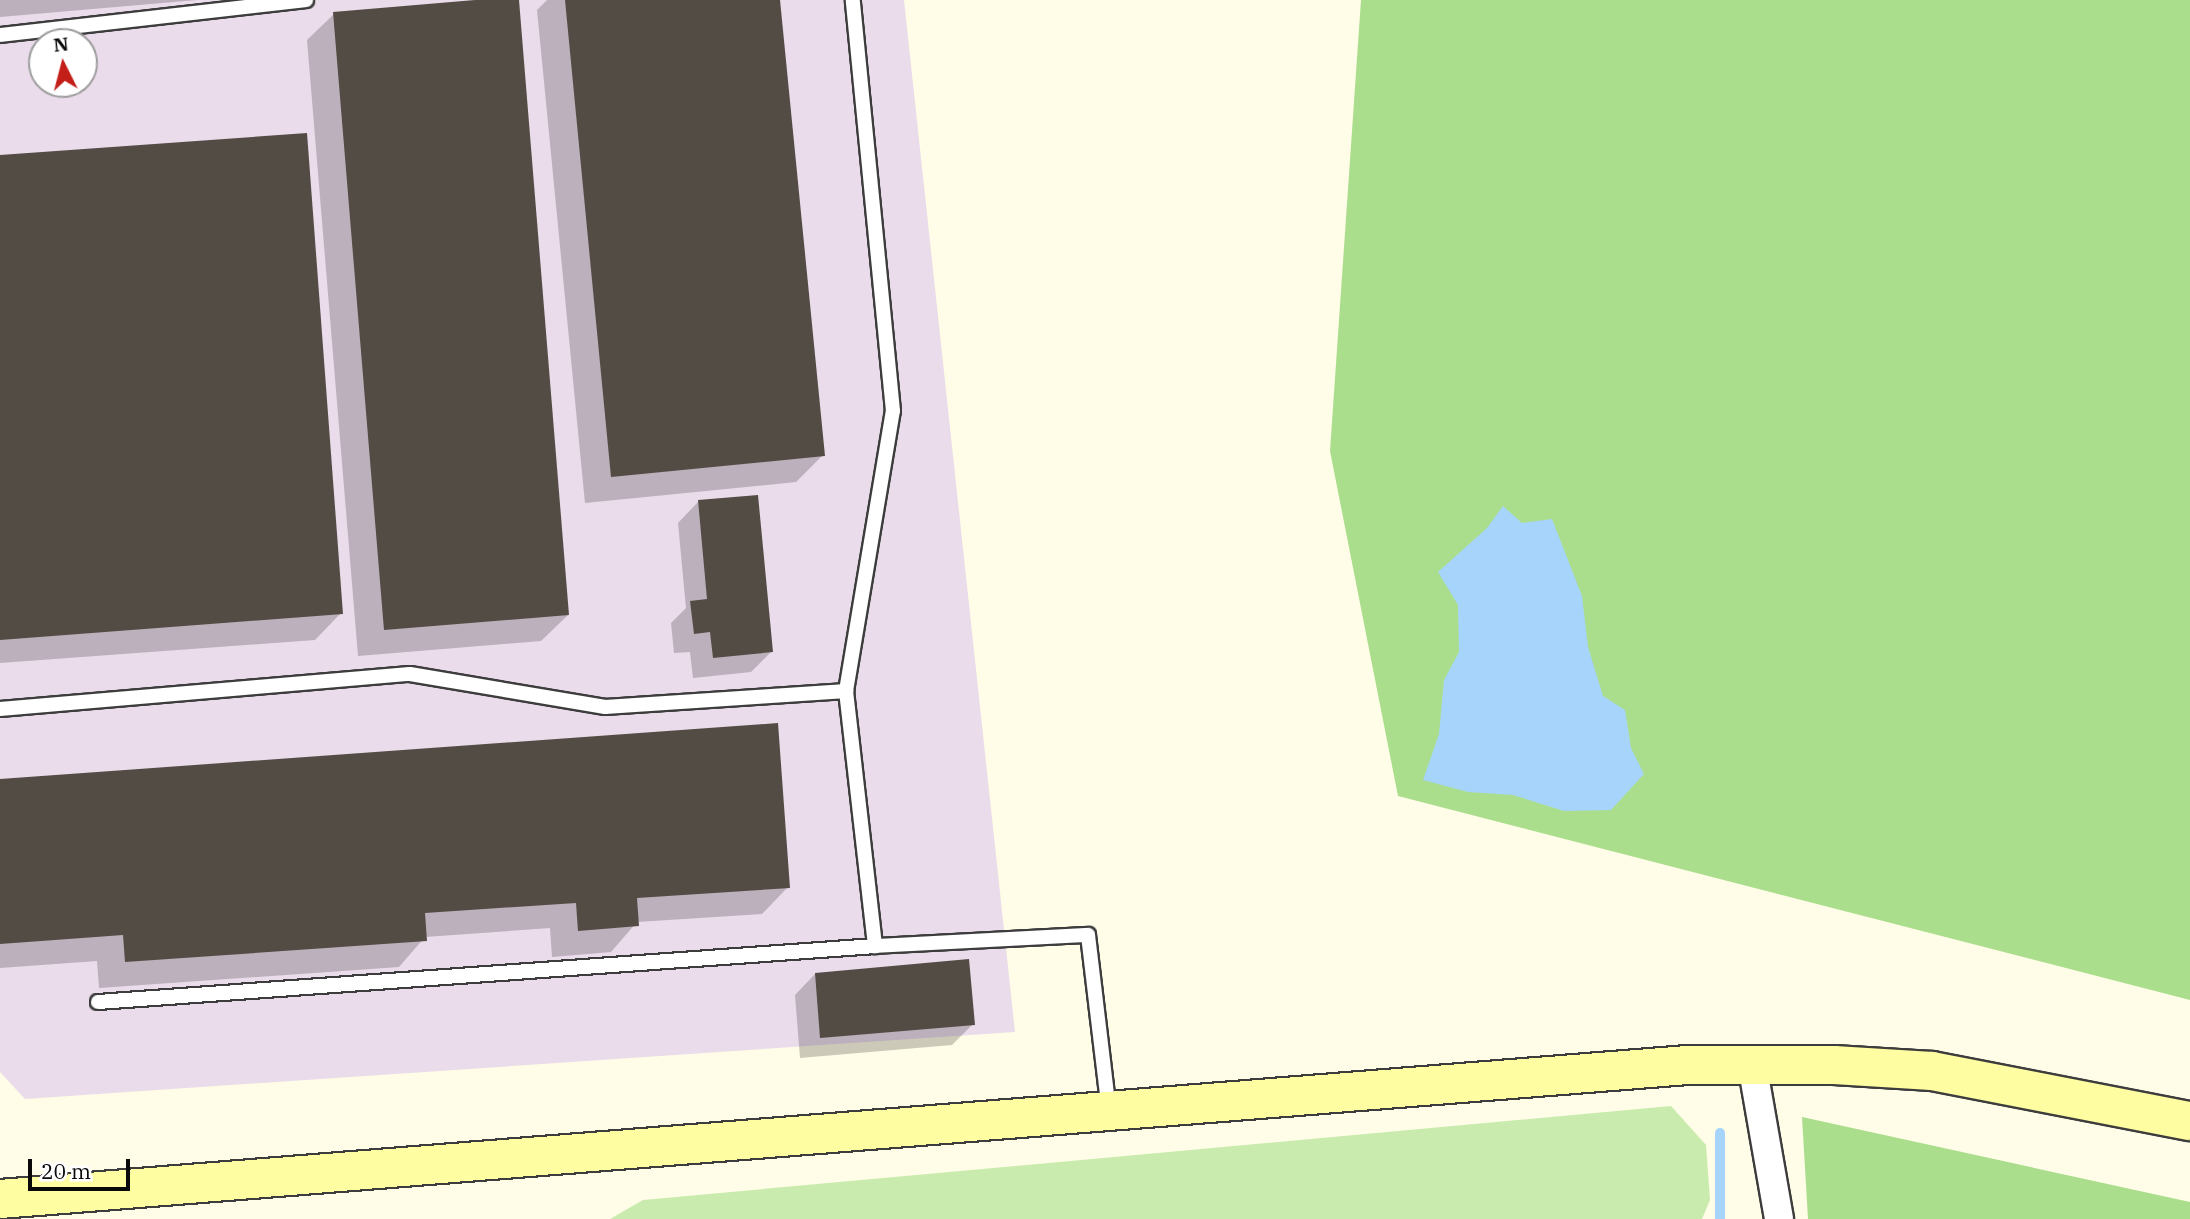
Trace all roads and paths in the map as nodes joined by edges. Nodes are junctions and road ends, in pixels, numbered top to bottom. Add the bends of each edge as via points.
1 (306, 0) edge
2 (853, 0) edge
3 (0, 35) edge
4 (846, 691) junction
5 (0, 709) edge
6 (875, 946) junction
7 (98, 1002) dead end
8 (1752, 1064) junction
9 (1109, 1111) junction
10 (2190, 1121) edge
11 (0, 1199) edge
12 (1779, 1219) edge

1 - 3 lane
2 - 4 lane via 892,411
4 - 5 lane via 605,706 410,674
4 - 6 lane
6 - 7 lane
6 - 9 lane via 1088,935
8 - 9 street via 1687,1065
8 - 10 street via 1932,1071
8 - 12 street
9 - 11 street

